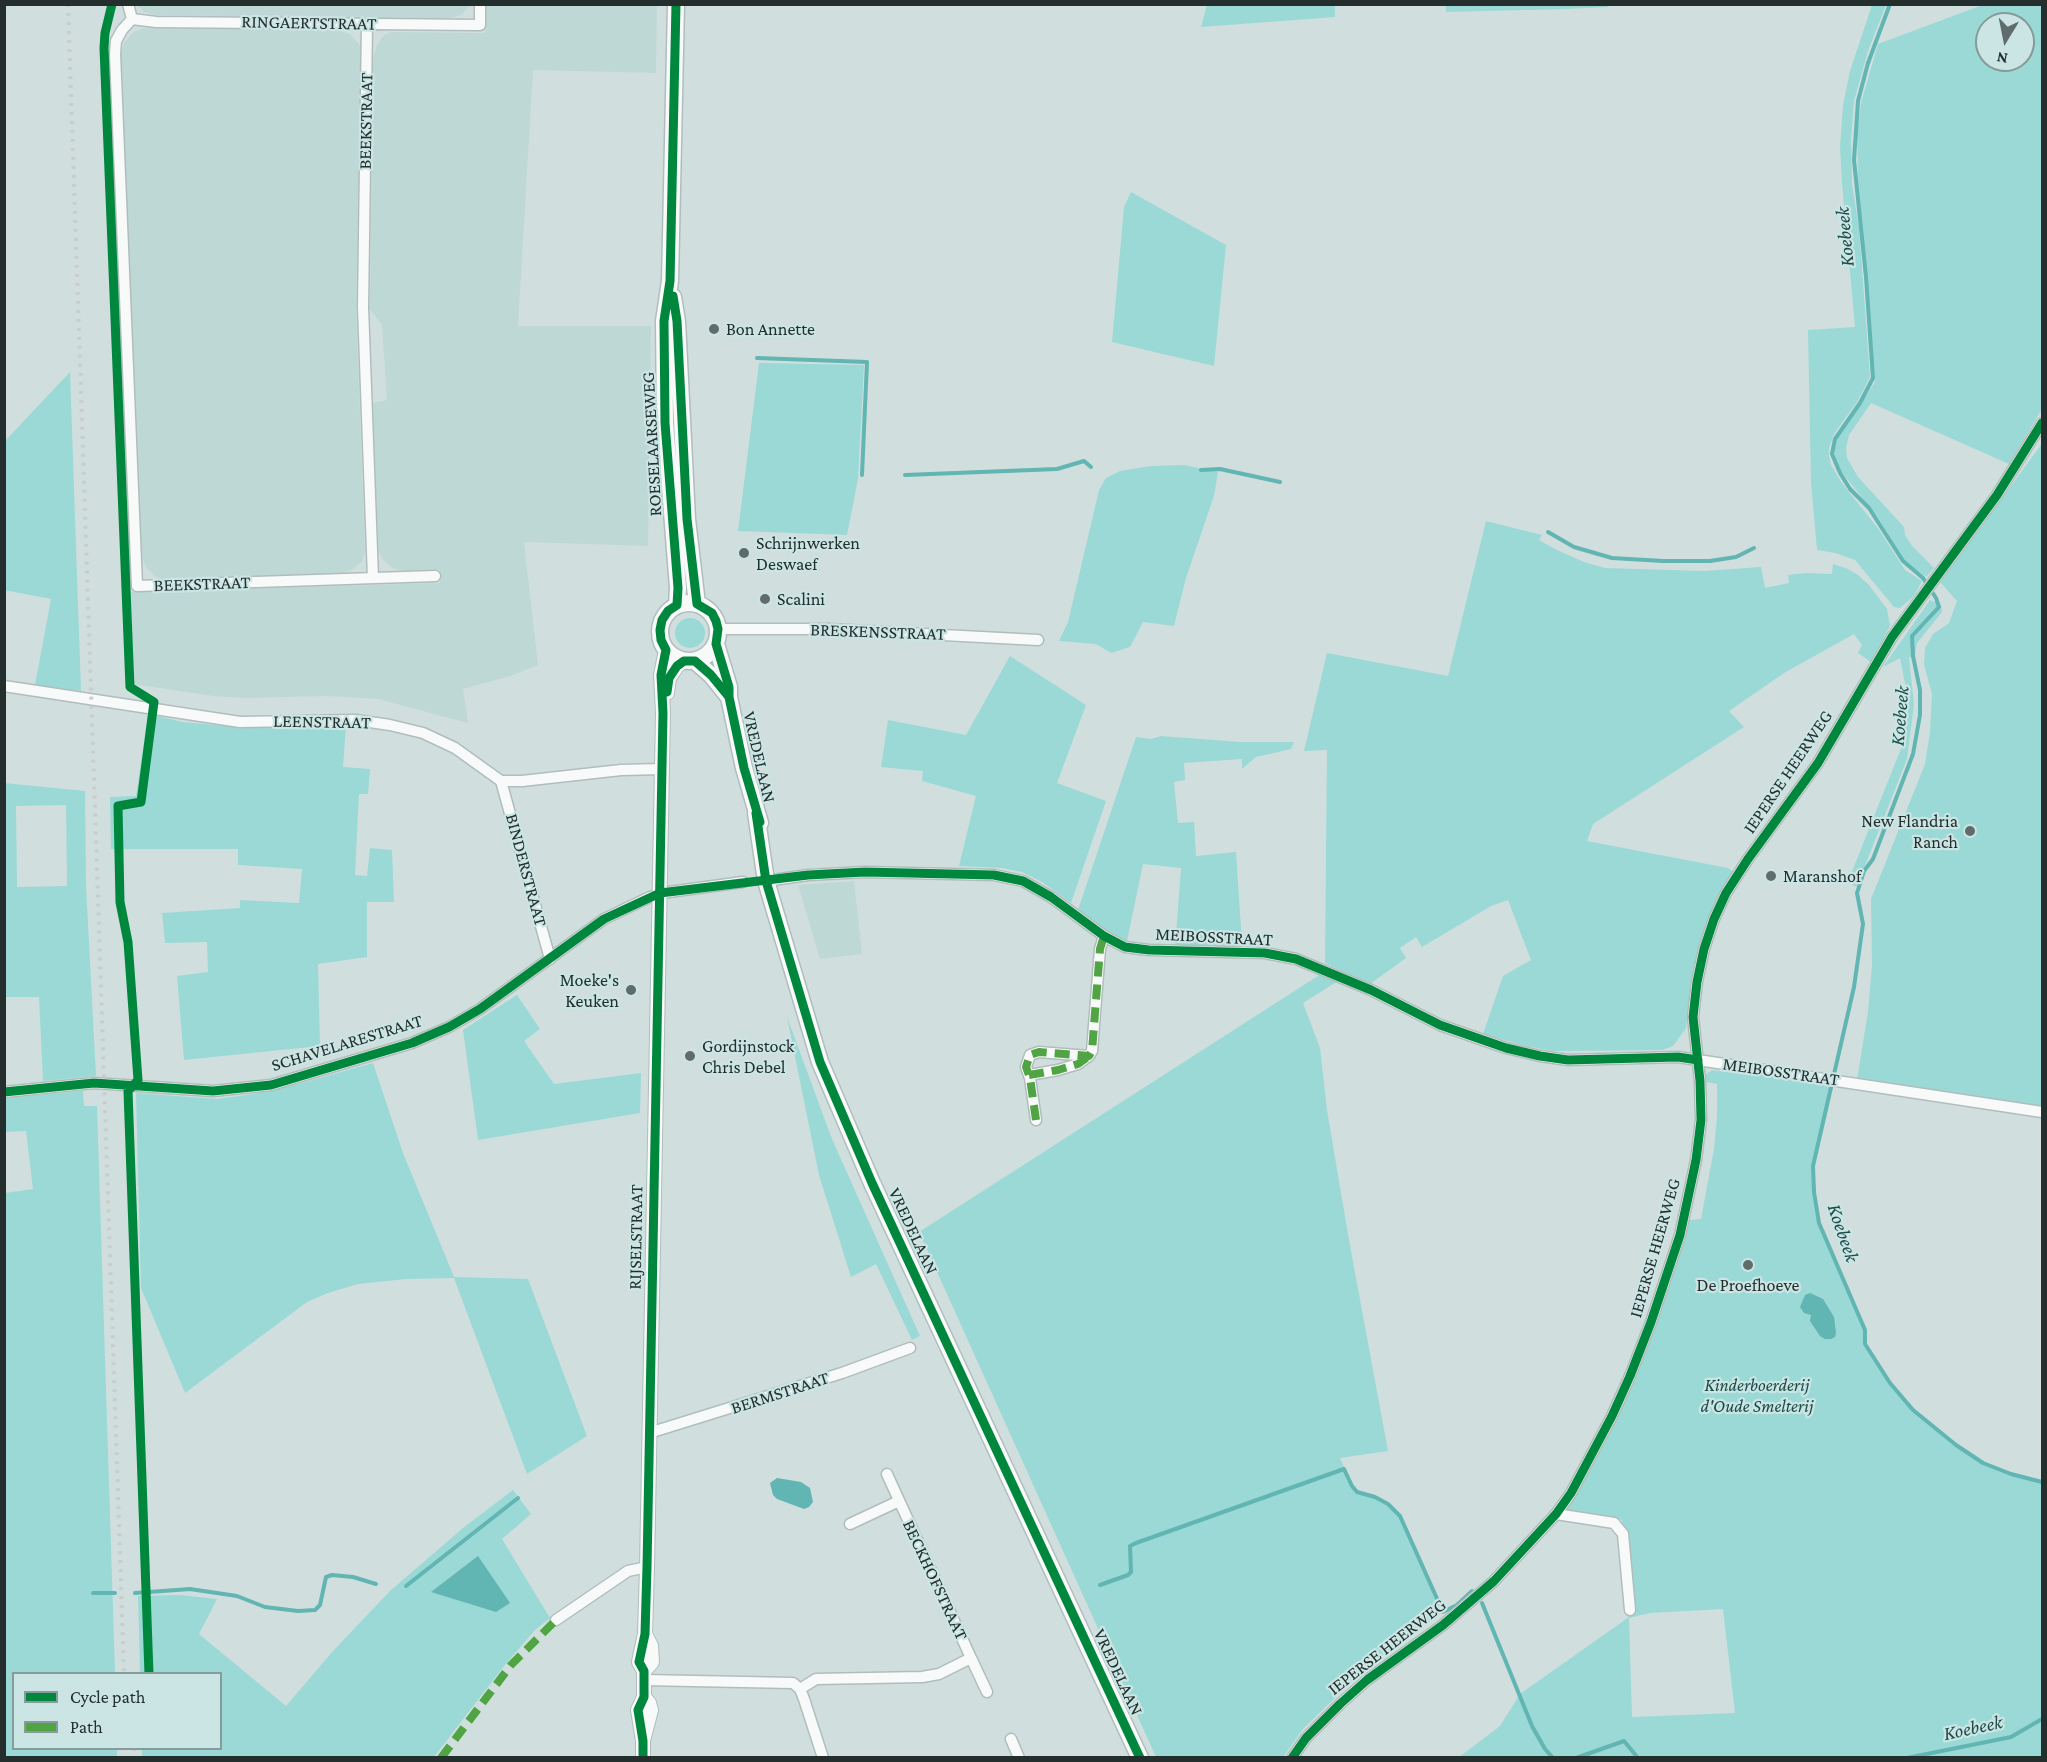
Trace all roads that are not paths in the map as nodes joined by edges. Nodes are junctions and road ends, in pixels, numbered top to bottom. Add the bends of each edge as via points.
1 (128, 4) edge
2 (480, 4) edge
3 (676, 4) edge
4 (132, 19) junction
5 (368, 24) junction
6 (670, 281) junction
7 (2043, 423) edge
8 (435, 576) dead end
9 (373, 578) junction
10 (697, 604) junction
11 (677, 605) junction
12 (717, 637) junction
13 (1038, 640) dead end
14 (666, 650) junction
15 (690, 661) junction
16 (4, 686) edge
17 (729, 697) junction
18 (663, 712) junction
19 (662, 769) junction
20 (501, 781) junction
21 (772, 880) junction
22 (743, 882) dead end
23 (660, 893) junction
24 (1104, 936) junction
25 (550, 959) junction
26 (1089, 1056) junction
27 (1698, 1060) junction
28 (1029, 1075) junction
29 (4, 1092) edge
30 (2043, 1112) edge
31 (1036, 1120) dead end
32 (910, 1348) dead end
33 (649, 1433) junction
34 (886, 1474) dead end
35 (899, 1501) junction
36 (1556, 1514) junction
37 (850, 1524) dead end
38 (647, 1567) junction
39 (1630, 1610) dead end
40 (556, 1620) dead end
41 (971, 1658) junction
42 (644, 1676) junction
43 (800, 1689) junction
44 (987, 1692) dead end
45 (1011, 1739) dead end
46 (1139, 1756) edge
47 (643, 1758) edge
48 (823, 1758) edge
49 (1019, 1758) edge
50 (1292, 1758) edge

1 - 4 street
2 - 5 street, RINGAERTSTRAAT via 480,25
3 - 6 main road, ROESELAARSEWEG
4 - 5 street, RINGAERTSTRAAT
4 - 9 street, BEEKSTRAAT via 122,30 115,54 137,586
5 - 9 street, BEEKSTRAAT via 363,307
6 - 10 main road, ROESELAARSEWEG via 677,321 687,519
6 - 11 main road, ROESELAARSEWEG via 664,321 665,423
7 - 27 street, IEPERSE HEERWEG via 1997,495 1892,637 1818,764 1726,893 1704,949 1697,982 1693,1017
8 - 9 street, BEEKSTRAAT
10 - 11 main road
10 - 12 main road via 712,613
11 - 14 main road via 662,620 661,640
12 - 13 street, BRESKENSSTRAAT via 829,629
12 - 15 main road via 706,657
12 - 17 main road, VREDELAAN
14 - 15 main road
14 - 18 street, RIJSELSTRAAT via 661,675
15 - 17 main road, VREDELAAN via 711,675
15 - 18 street, RIJSELSTRAAT via 677,666 669,678
16 - 20 street, LEENSTRAAT via 240,722 356,720 390,725 423,733 455,747
17 - 21 main road, VREDELAAN via 756,813 766,838
18 - 19 street, RIJSELSTRAAT
19 - 20 street
19 - 23 street, RIJSELSTRAAT
20 - 25 street, BINDERSTRAAT
21 - 24 street, MEIBOSSTRAAT via 865,873 994,875 1023,881
21 - 46 main road, VREDELAAN via 820,1062 867,1172
22 - 23 street
23 - 25 street, SCHAVELARESTRAAT via 604,919
23 - 33 street, RIJSELSTRAAT
24 - 26 street
24 - 27 street, MEIBOSSTRAAT via 1125,947 1149,950 1265,953 1296,959 1371,990 1440,1026 1540,1056 1568,1060
25 - 29 street, SCHAVELARESTRAAT via 449,1027 412,1043 271,1085 213,1091 94,1083
26 - 28 street via 1078,1064
26 - 28 street via 1040,1052 1030,1055 1026,1067
27 - 30 street, MEIBOSSTRAAT
27 - 36 street, IEPERSE HEERWEG via 1702,1101 1699,1139 1689,1197 1670,1266 1640,1352 1612,1416
28 - 31 street
32 - 33 street, BERMSTRAAT via 832,1377
33 - 38 street, RIJSELSTRAAT
34 - 35 street, BECKHOFSTRAAT
35 - 37 street, BECKHOFSTRAAT
35 - 41 street, BECKHOFSTRAAT
36 - 39 street via 1614,1523 1623,1534
36 - 50 street, IEPERSE HEERWEG via 1494,1581 1452,1618 1367,1680 1306,1738
38 - 40 street via 628,1571
38 - 42 street, RIJSELSTRAAT via 645,1634 651,1646 651,1662
41 - 43 street, BECKHOFSTRAAT via 939,1674 816,1679
41 - 44 street, BECKHOFSTRAAT
42 - 43 street via 793,1683
42 - 47 street, RIJSELSTRAAT via 644,1697 651,1710
43 - 48 street
45 - 49 street

